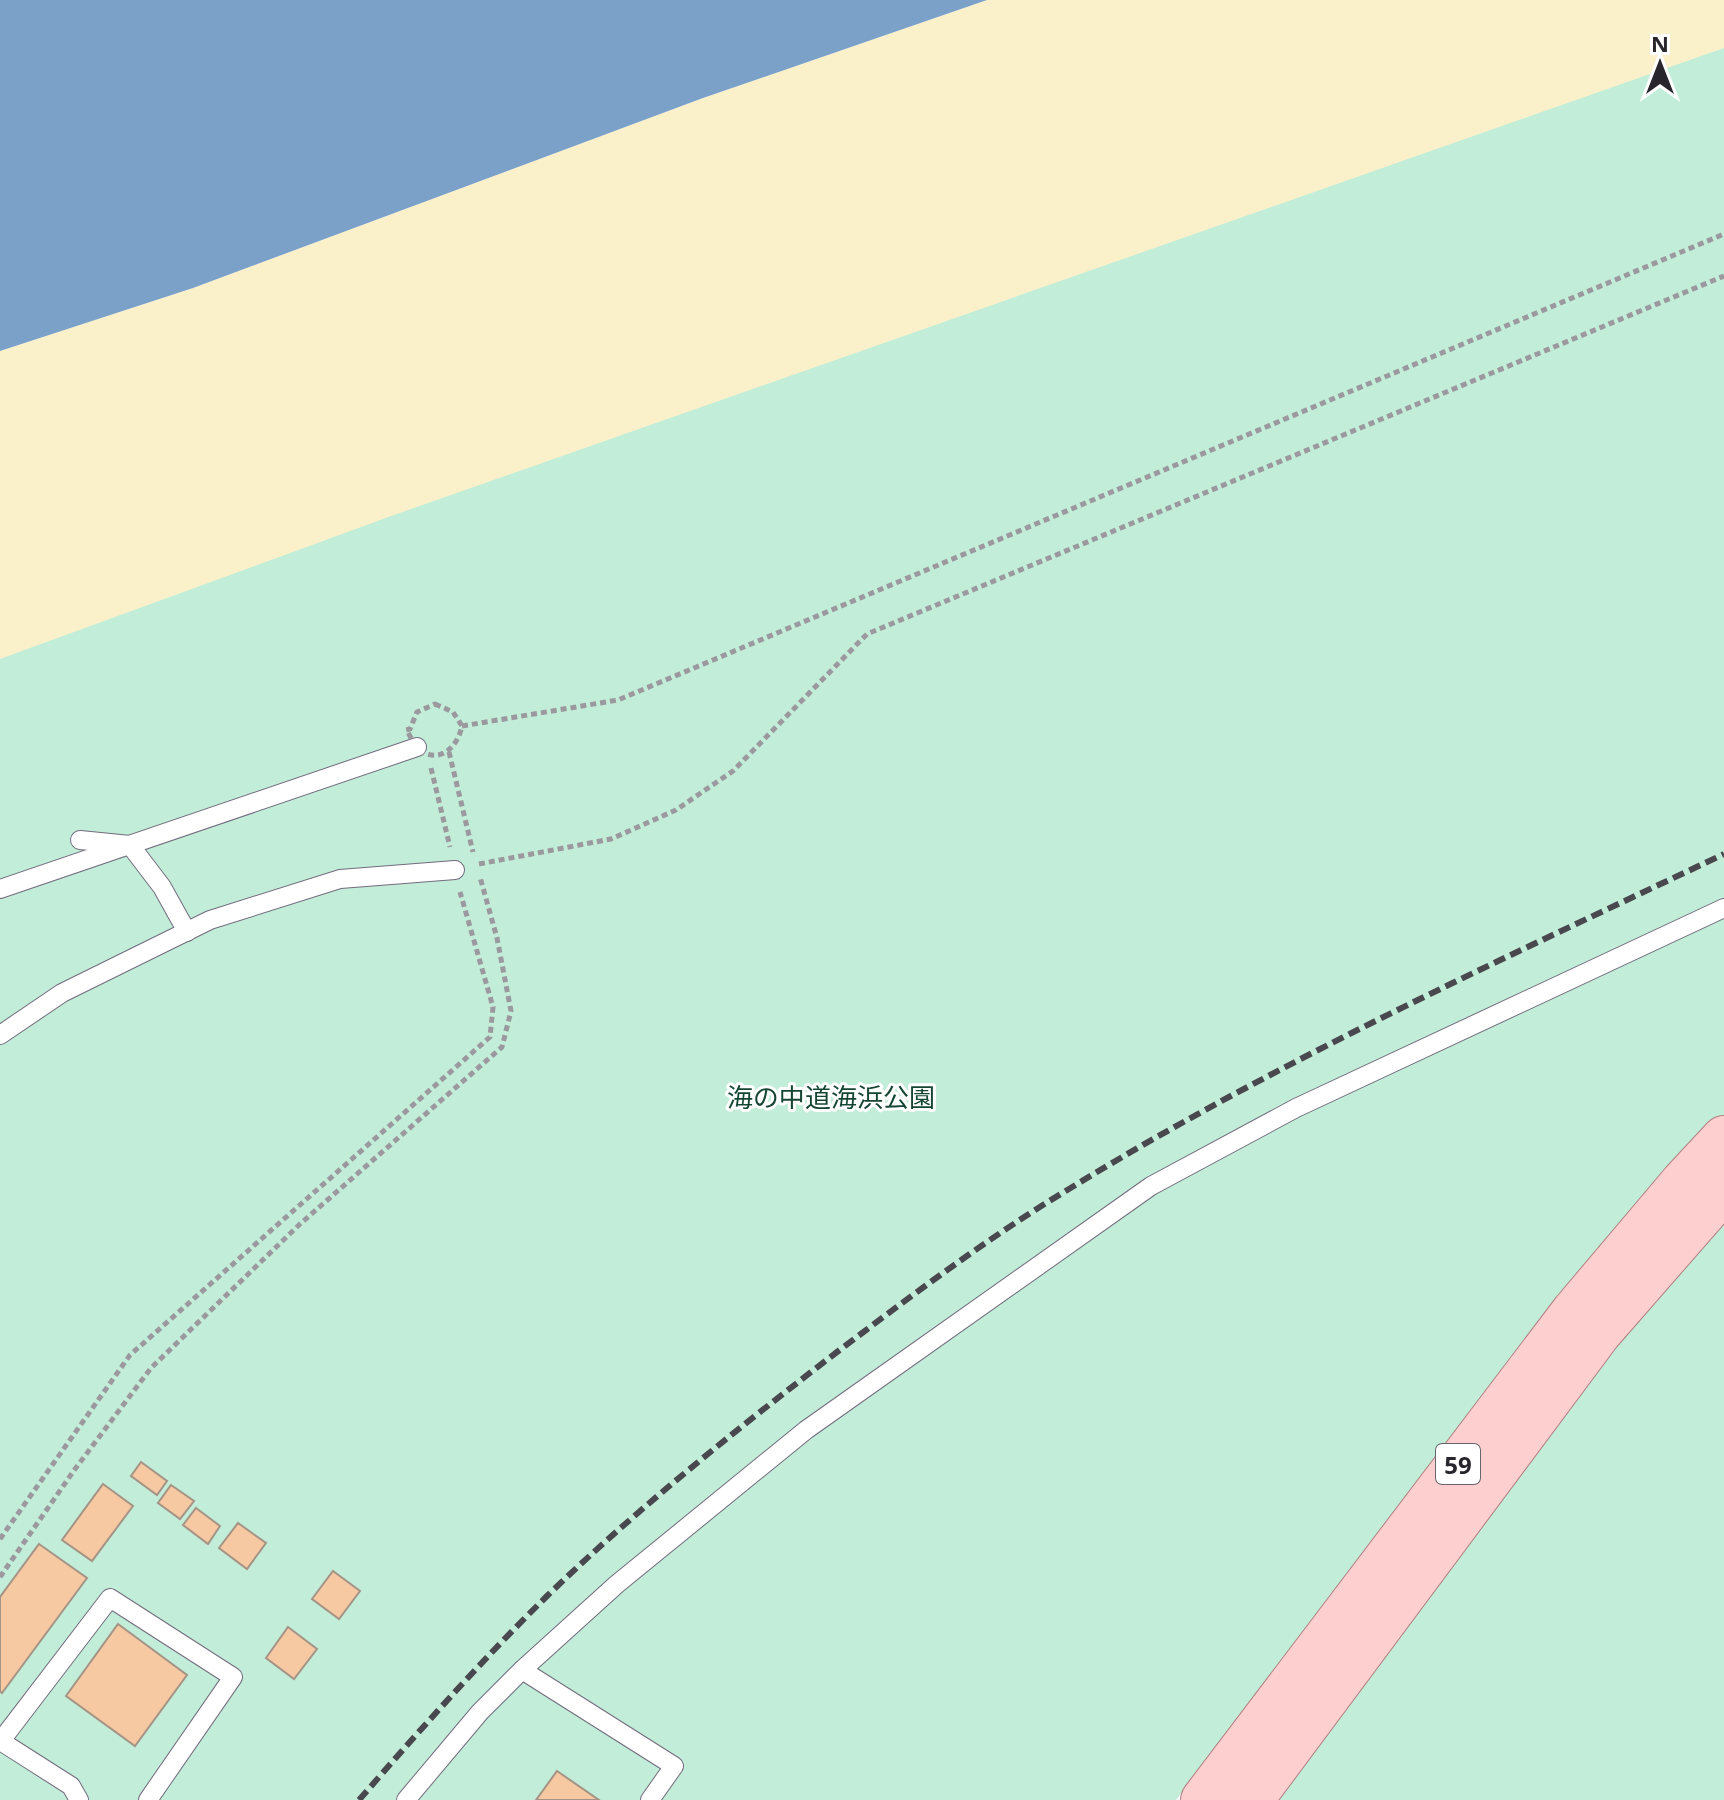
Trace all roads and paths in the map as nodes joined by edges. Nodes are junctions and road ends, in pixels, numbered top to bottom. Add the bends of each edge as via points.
1 (1724, 234) edge
2 (1724, 276) edge
3 (462, 726) dead end
4 (422, 750) joint
5 (449, 752) dead end
6 (80, 840) dead end
7 (130, 845) junction
8 (476, 865) junction
9 (455, 870) junction
10 (0, 889) edge
11 (1724, 908) edge
12 (187, 932) junction
13 (0, 1035) edge
14 (1724, 1138) edge
15 (1724, 1190) edge
16 (0, 1539) edge
17 (0, 1577) edge
18 (522, 1670) junction
19 (1, 1742) edge
20 (79, 1800) edge
21 (148, 1800) edge
22 (406, 1800) edge
23 (650, 1800) edge
24 (1203, 1800) edge
25 (1251, 1800) edge

1 - 3 path via 618,700
2 - 8 path via 867,634 733,771 676,810 611,839
4 - 7 lane
4 - 9 path
5 - 8 path
6 - 7 lane
7 - 10 lane
7 - 12 lane
8 - 17 path via 511,1011 502,1047 300,1224 151,1368
9 - 12 lane via 340,879
9 - 16 path via 493,1007 490,1037 130,1355
11 - 18 lane via 1296,1108 1151,1186 806,1430 617,1584
12 - 13 lane via 62,993
14 - 24 main road, 59 via 1574,1311
15 - 25 main road, 59 via 1599,1333
18 - 22 lane
18 - 23 lane via 674,1766
19 - 20 lane via 71,1786
19 - 21 lane via 110,1598 233,1677

